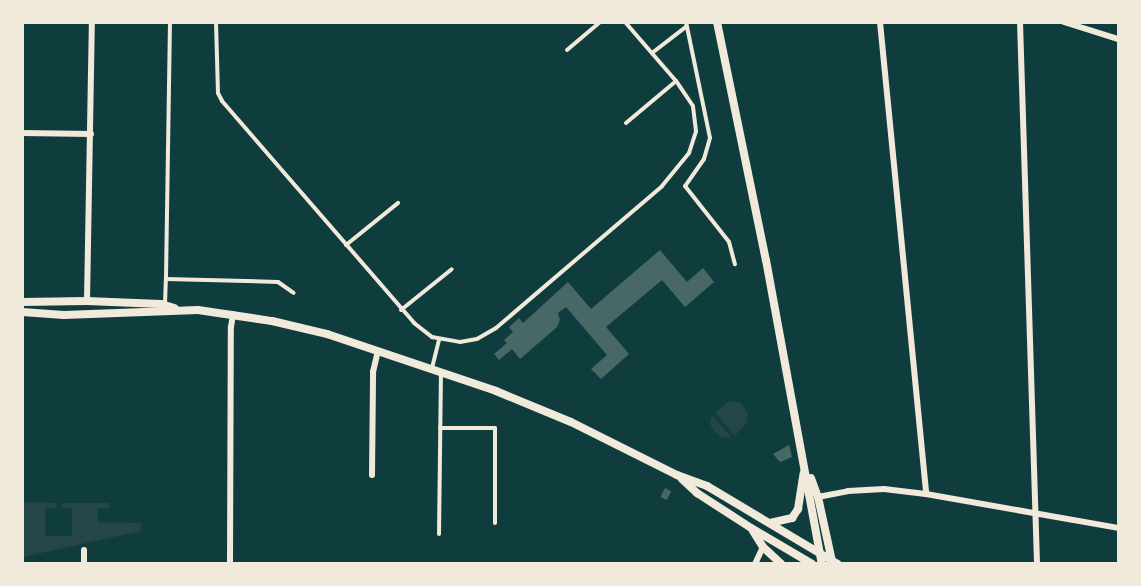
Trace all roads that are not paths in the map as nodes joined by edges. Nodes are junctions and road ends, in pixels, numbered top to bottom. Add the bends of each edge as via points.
1 (92, 22) edge
2 (170, 22) edge
3 (216, 22) edge
4 (600, 22) edge
5 (625, 22) edge
6 (717, 22) edge
7 (880, 22) edge
8 (1020, 22) edge
9 (1064, 22) edge
10 (687, 24) edge
11 (1119, 39) edge
12 (567, 50) dead end
13 (652, 53) junction
14 (676, 81) junction
15 (626, 123) dead end
16 (22, 133) edge
17 (91, 134) junction
18 (398, 203) dead end
19 (346, 245) junction
20 (735, 264) dead end
21 (452, 269) dead end
22 (166, 279) junction
23 (294, 293) dead end
24 (87, 301) junction
25 (22, 303) edge
26 (165, 305) junction
27 (177, 309) junction
28 (401, 310) junction
29 (22, 312) edge
30 (233, 314) junction
31 (439, 340) junction
32 (378, 351) junction
33 (436, 370) junction
34 (440, 428) junction
35 (806, 464) junction
36 (372, 475) dead end
37 (677, 475) junction
38 (926, 494) junction
39 (814, 498) junction
40 (799, 502) junction
41 (1036, 514) junction
42 (495, 523) dead end
43 (770, 524) junction
44 (751, 528) junction
45 (1119, 528) edge
46 (439, 534) dead end
47 (763, 547) junction
48 (84, 550) dead end
49 (819, 553) junction
50 (834, 562) edge
51 (84, 564) edge
52 (230, 564) edge
53 (755, 564) edge
54 (781, 564) edge
55 (812, 564) edge
56 (822, 564) edge
57 (1037, 564) edge

1 - 17 street
2 - 22 lane
3 - 19 lane via 219,97
4 - 12 lane
5 - 13 lane
6 - 35 street
7 - 38 street
8 - 41 street
9 - 11 street
10 - 13 lane
10 - 20 lane via 710,138 704,159 685,186 729,242
13 - 14 lane
14 - 15 lane
14 - 31 lane via 693,106 696,131 685,160 662,186 487,334 460,342
16 - 17 street
17 - 24 street
18 - 19 lane
19 - 28 lane
21 - 28 lane
22 - 23 lane via 278,282
22 - 26 lane
24 - 25 street
24 - 26 street
26 - 27 street
27 - 29 street via 86,315
27 - 30 street
28 - 31 lane
30 - 32 street via 299,327
30 - 52 street
31 - 33 lane
32 - 33 street
32 - 36 street via 373,372
33 - 34 lane
33 - 37 street via 571,422
34 - 42 lane via 495,428
34 - 46 lane
35 - 39 street
35 - 40 street
37 - 43 street via 707,486
37 - 44 street
38 - 39 street via 884,489
38 - 41 street
39 - 40 street
39 - 49 street
39 - 50 street
40 - 43 street via 792,518
41 - 45 street
41 - 57 street
43 - 49 street
44 - 47 street
44 - 55 street
47 - 53 street
47 - 54 street
48 - 51 street
49 - 50 street
49 - 56 street

